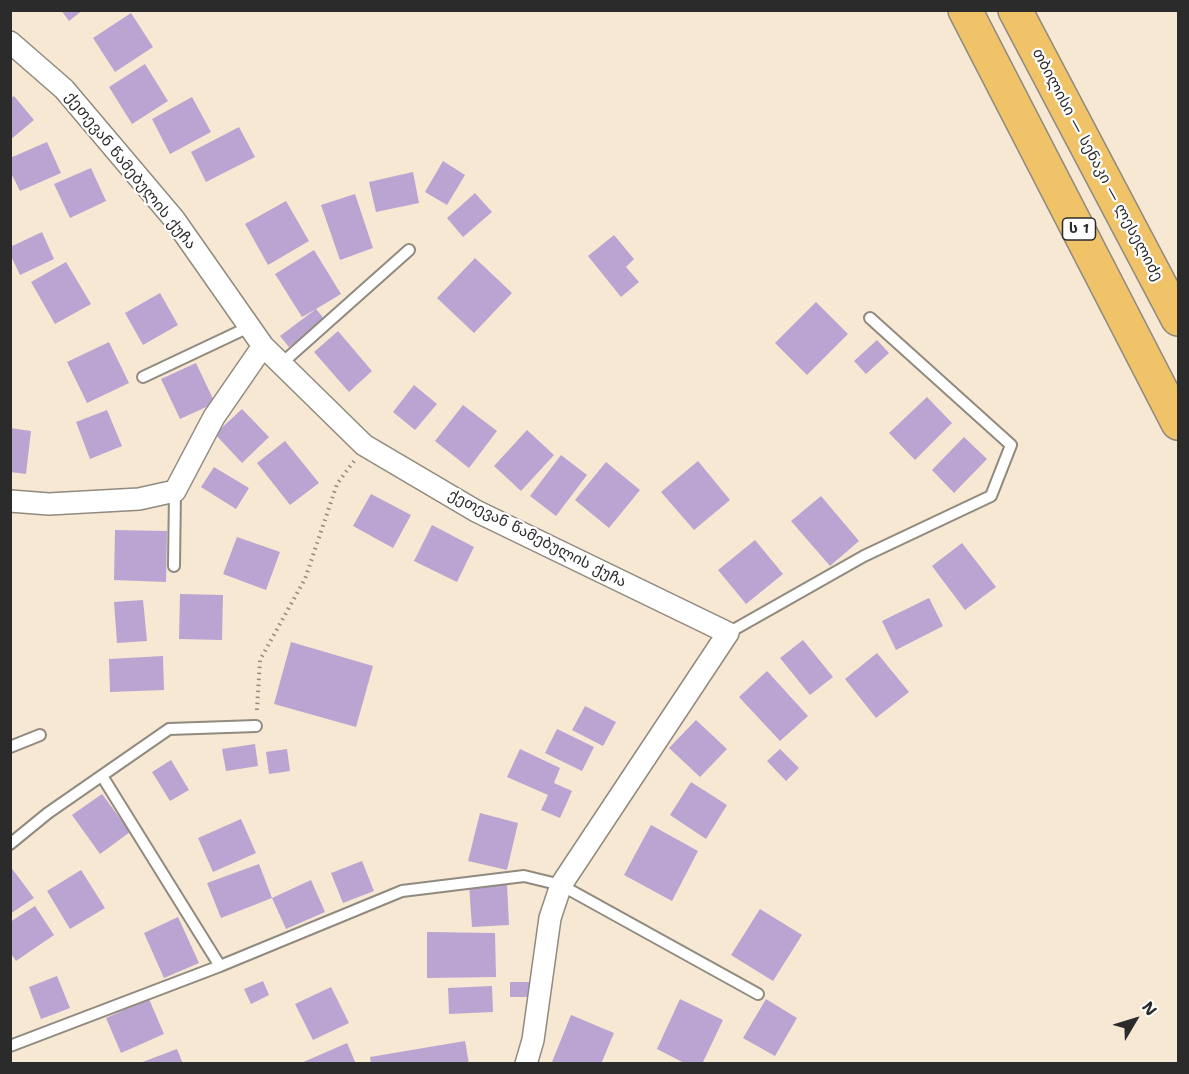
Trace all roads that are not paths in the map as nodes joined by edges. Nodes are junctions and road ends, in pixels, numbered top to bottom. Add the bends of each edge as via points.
1 (1015, 10) edge
2 (972, 23) edge
3 (10, 42) edge
4 (409, 250) dead end
5 (870, 318) dead end
6 (1179, 319) edge
7 (249, 327) junction
8 (263, 346) junction
9 (281, 364) junction
10 (143, 377) dead end
11 (1179, 423) edge
12 (176, 491) junction
13 (10, 501) edge
14 (174, 566) dead end
15 (729, 633) junction
16 (255, 726) road end
17 (40, 735) dead end
18 (10, 747) edge
19 (102, 776) junction
20 (10, 844) edge
21 (561, 885) junction
22 (220, 966) junction
23 (758, 994) dead end
24 (10, 1046) edge
25 (526, 1064) edge

1 - 6 highway, თბილისი — სენაკი — ლესელიძე
2 - 11 highway, ს 1
3 - 7 street, ქეთევან წამებულის ქუჩა via 64,89 166,210
4 - 9 lane
5 - 15 lane via 1011,445 991,496 864,556
7 - 8 street, ქეთევან წამებულის ქუჩა
7 - 10 lane
8 - 9 street, ქეთევან წამებულის ქუჩა
8 - 12 street via 214,417
9 - 15 street, ქეთევან წამებულის ქუჩა via 364,445 476,511
12 - 13 street via 139,499 49,504
12 - 14 lane
15 - 21 street
16 - 19 lane via 169,729
17 - 18 lane
19 - 20 lane
19 - 22 lane
21 - 22 lane via 524,876 402,891
21 - 23 lane
21 - 25 street via 550,918 533,1040
22 - 24 lane

